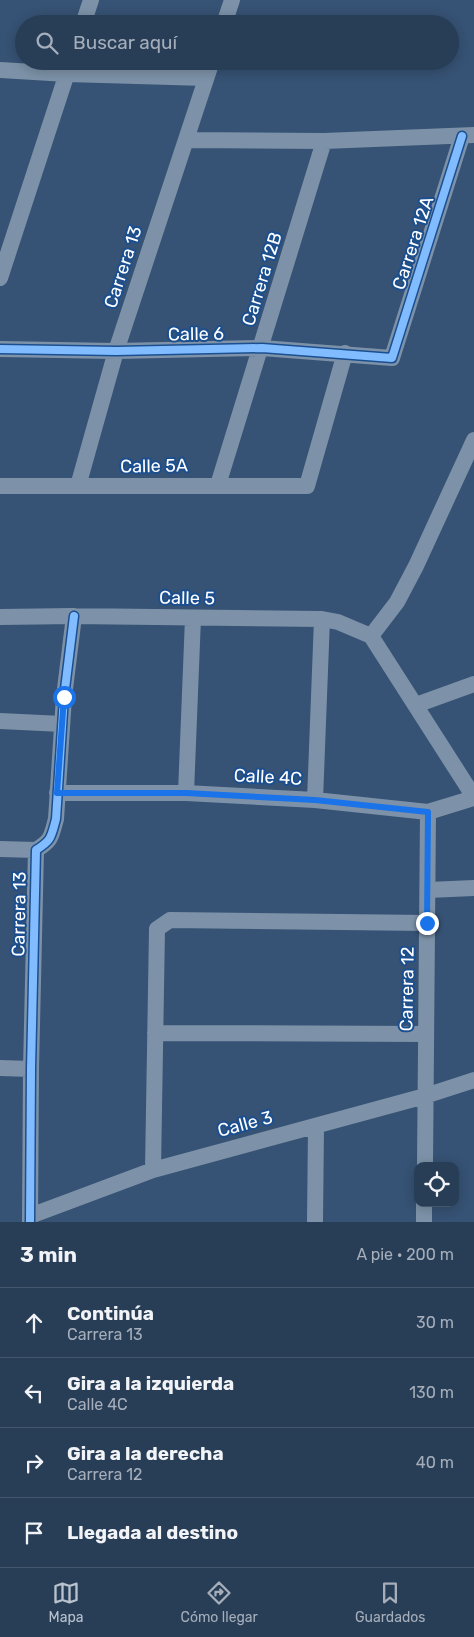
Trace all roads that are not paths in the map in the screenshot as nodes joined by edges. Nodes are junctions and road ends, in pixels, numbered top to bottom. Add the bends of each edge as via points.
1 (91, 0) edge
2 (232, 0) edge
3 (86, 15) edge
4 (227, 15) edge
5 (0, 70) edge
6 (15, 70) edge
7 (68, 70) edge
8 (96, 70) edge
9 (209, 70) edge
10 (206, 78) junction
11 (468, 136) edge
12 (186, 140) junction
13 (324, 141) junction
14 (0, 278) edge
15 (262, 348) junction
16 (0, 349) edge
17 (116, 351) junction
18 (345, 353) junction
19 (392, 358) joint
20 (474, 440) edge
21 (218, 485) junction
22 (0, 486) edge
23 (78, 486) junction
24 (74, 616) junction
25 (0, 617) edge
26 (193, 618) junction
27 (322, 620) junction
28 (371, 636) junction
29 (474, 684) edge
30 (416, 705) junction
31 (0, 721) edge
32 (62, 724) junction
33 (57, 793) junction
34 (186, 793) junction
35 (474, 798) edge
36 (315, 800) junction
37 (428, 812) junction
38 (0, 849) edge
39 (36, 850) junction
40 (474, 888) edge
41 (428, 890) junction
42 (427, 923) junction
43 (155, 1033) junction
44 (426, 1034) junction
45 (0, 1068) edge
46 (31, 1070) junction
47 (474, 1080) edge
48 (425, 1096) junction
49 (316, 1126) junction
50 (424, 1162) edge
51 (153, 1170) junction
52 (424, 1207) edge
53 (30, 1219) edge
54 (315, 1222) edge
55 (424, 1222) edge

1 - 3 street
2 - 4 street
5 - 6 street
7 - 14 street
8 - 10 street
9 - 10 street, Carrera 13
10 - 12 street, Carrera 13
11 - 13 street
11 - 19 street, Carrera 12A
12 - 13 street
12 - 17 street, Carrera 13
13 - 15 street, Carrera 12B
15 - 17 street, Calle 6
15 - 18 street, Calle 6
15 - 21 street, Carrera 12B
16 - 17 street, Calle 6
17 - 23 street, Carrera 13
18 - 19 street, Calle 6
18 - 21 street, Calle 5A via 307,486
20 - 28 street via 416,566 397,602
21 - 23 street, Calle 5A
22 - 23 street, Calle 5A
24 - 25 street, Calle 5
24 - 26 street, Calle 5
24 - 32 street, Carrera 13
26 - 27 street, Calle 5
26 - 34 street
27 - 28 street, Calle 5 via 338,622
27 - 36 street
28 - 30 street
29 - 30 street
30 - 35 street
31 - 32 street
32 - 33 street, Carrera 13
33 - 34 street, Calle 4C
33 - 39 street, Carrera 13 via 52,834 47,843
34 - 36 street, Calle 4C
35 - 37 street, Calle 4C
36 - 37 street, Calle 4C
37 - 41 street, Carrera 12
38 - 39 street
39 - 46 street, Carrera 13
40 - 41 street
41 - 42 street, Carrera 12
42 - 43 street via 170,920 157,929
42 - 44 street, Carrera 12
43 - 44 street
43 - 51 street
44 - 48 street, Carrera 12
45 - 46 street
46 - 53 street, Carrera 13
47 - 48 street, Calle 3
48 - 49 street, Calle 3
48 - 50 street, Carrera 12
49 - 51 street, Calle 3
49 - 54 street
51 - 53 street, Calle 3
52 - 55 street

